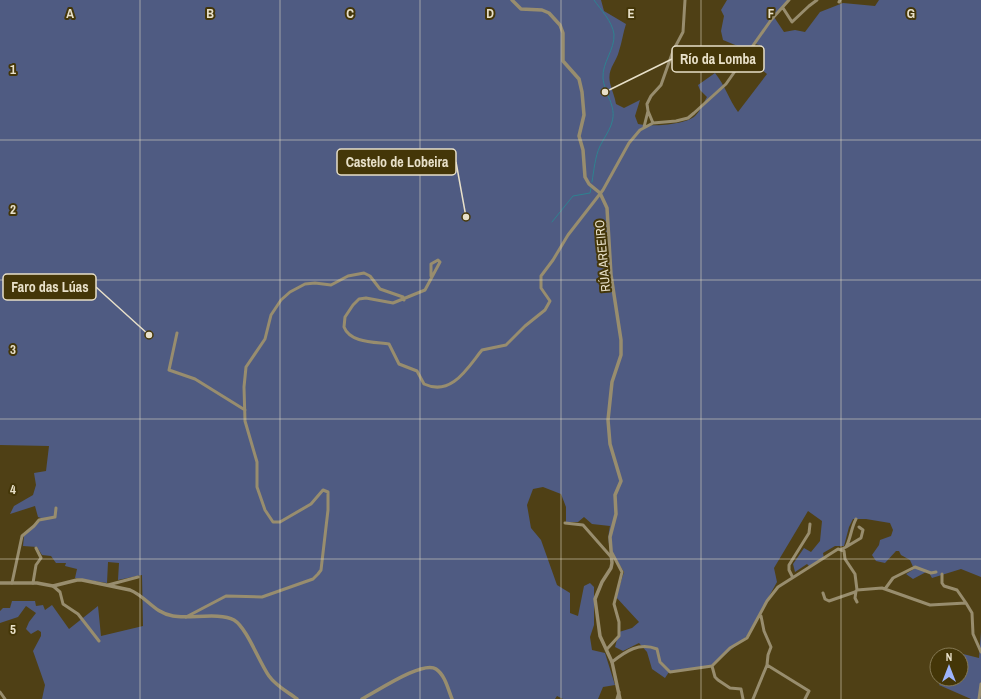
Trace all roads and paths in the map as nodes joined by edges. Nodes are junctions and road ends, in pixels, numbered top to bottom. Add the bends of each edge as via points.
1 (512, 0) edge
2 (685, 0) edge
3 (789, 0) edge
4 (817, 0) edge
5 (783, 8) junction
6 (648, 111) junction
7 (653, 123) junction
8 (643, 128) junction
9 (600, 193) junction
10 (431, 276) junction
11 (404, 300) junction
12 (176, 333) dead end
13 (245, 410) junction
14 (56, 508) dead end
15 (856, 518) dead end
16 (565, 523) dead end
17 (810, 524) dead end
18 (859, 527) dead end
19 (846, 547) junction
20 (36, 548) dead end
21 (842, 548) junction
22 (612, 553) junction
23 (612, 558) junction
24 (936, 572) dead end
25 (942, 574) dead end
26 (792, 576) junction
27 (138, 577) dead end
28 (0, 583) edge
29 (12, 583) junction
30 (33, 584) junction
31 (108, 585) junction
32 (53, 586) junction
33 (885, 589) junction
34 (856, 591) junction
35 (823, 593) dead end
36 (857, 602) dead end
37 (966, 603) junction
38 (761, 616) junction
39 (186, 617) junction
40 (99, 642) dead end
41 (607, 649) junction
42 (981, 652) edge
43 (612, 662) junction
44 (767, 665) junction
45 (712, 666) junction
46 (981, 684) edge
47 (619, 690) junction
48 (0, 692) edge
49 (5, 699) edge
50 (297, 699) edge
51 (362, 699) edge
52 (452, 699) edge
53 (617, 699) edge
54 (620, 699) edge
55 (743, 699) edge
56 (753, 699) edge
57 (806, 699) edge
58 (979, 699) edge

1 - 9 street, RÚA AREEIRO via 521,9 549,13 560,25 563,33 562,58 579,79 582,92 584,115 579,136 585,177
2 - 6 street via 683,32 673,51 662,84 648,100
3 - 5 street
4 - 5 street via 792,22
5 - 7 street via 769,23 726,84 694,114 676,121
6 - 7 street
6 - 8 street
7 - 8 street
8 - 9 street via 629,143
9 - 11 street via 541,276 541,288 549,298 548,307 506,345 482,350 470,368 455,382 438,387 426,385 417,371 399,364 389,344 353,337 345,330 345,317 359,299 393,303
9 - 22 street, RÚA AREEIRO via 607,208 611,275 621,340 621,355 612,382 608,420 610,444 621,481 615,495 616,514 610,542
10 - 10 street via 431,264 438,260 440,262
10 - 11 street via 425,290
11 - 13 street via 380,289 364,272 348,276 331,285 305,284 290,292 271,315 265,339 246,367
12 - 13 street via 169,370 195,379
13 - 39 street via 245,421 257,462 257,487 269,519 276,523 280,522 311,504 323,490 328,492 321,570 312,579 268,596 226,596
14 - 29 street via 54,517 39,520 21,537
15 - 19 street
16 - 23 street via 583,525
17 - 26 street via 809,533 789,565
18 - 19 street via 863,530 861,538
19 - 21 street
20 - 30 street via 41,558 36,565
21 - 26 street
21 - 34 street via 855,574
22 - 23 street, RÚA AREEIRO
22 - 41 street, RÚA AREEIRO via 622,570 614,604 619,629 618,638
23 - 41 street, RÚA AREEIRO via 611,568 596,598 600,636
24 - 33 street via 915,567 892,578
25 - 37 street via 944,586 957,590
26 - 38 street via 778,587
27 - 31 street
28 - 29 street
29 - 30 street
30 - 32 street
31 - 32 street via 77,580
31 - 39 street via 137,593 164,614
32 - 40 street via 60,592 63,604 78,614
33 - 34 street
33 - 37 street via 930,605
34 - 35 street via 829,601
34 - 36 street
37 - 42 street via 972,613 973,634
38 - 44 street via 771,647
38 - 45 street via 747,638 730,648
39 - 50 street via 223,617 234,620 242,628 270,678
41 - 43 street, RÚA AREEIRO
43 - 45 street via 639,646 657,650 660,662 670,672
43 - 47 street, RÚA AREEIRO
44 - 56 street
44 - 57 street via 809,691
45 - 55 street via 715,677 730,688 741,690
46 - 58 street
47 - 53 street, RÚA AREEIRO
47 - 54 street, RÚA AREEIRO
48 - 49 street
51 - 52 street via 417,670 429,667 436,669 441,675

